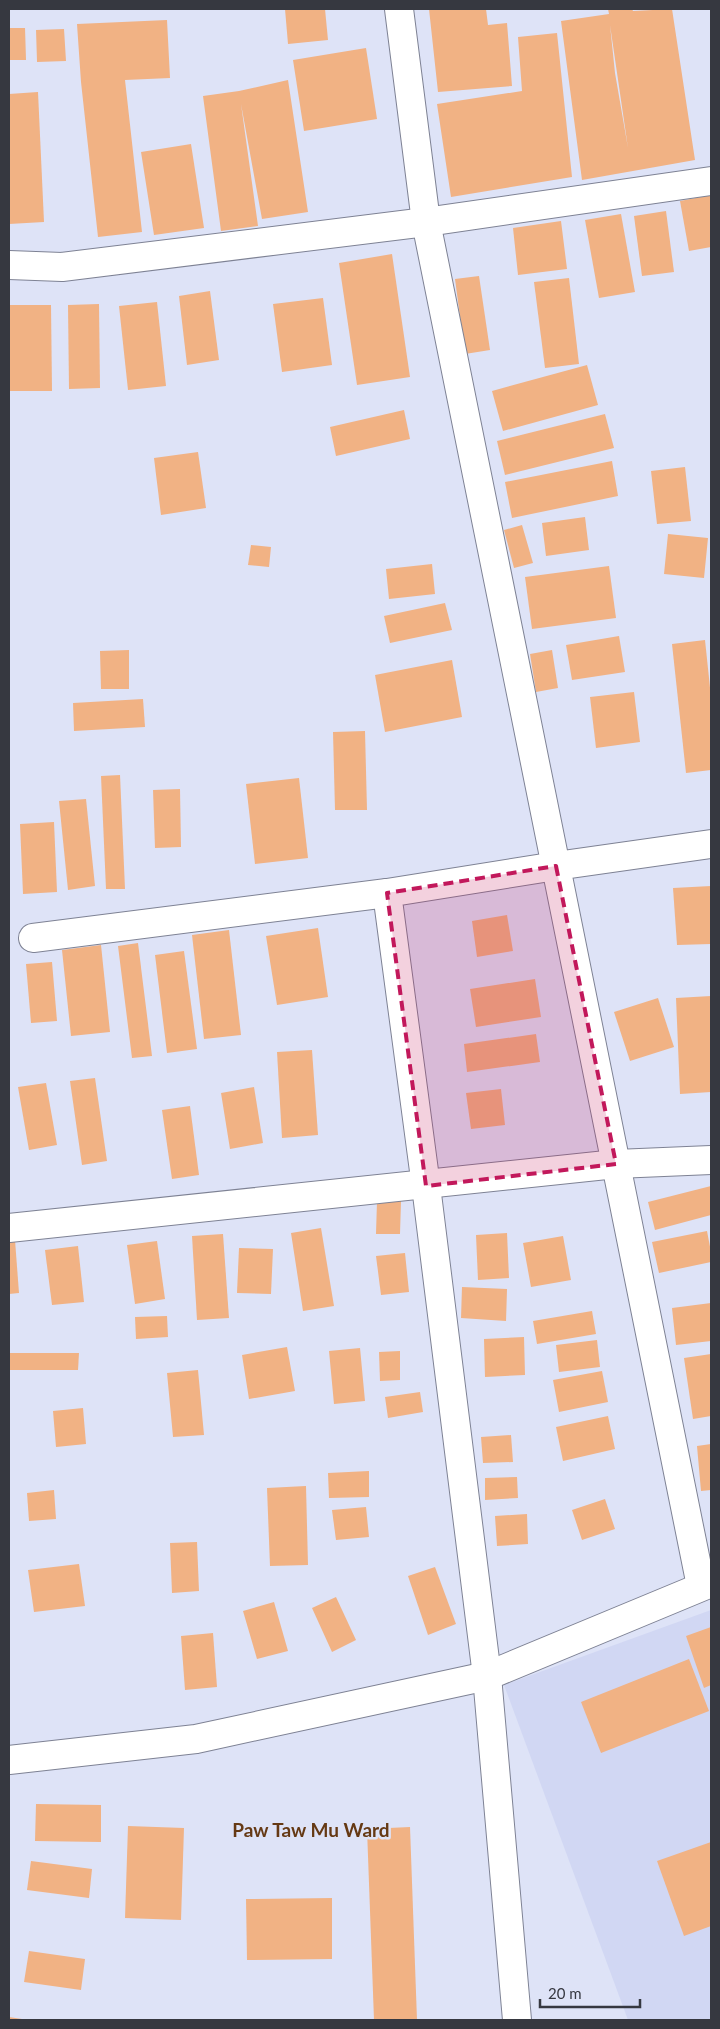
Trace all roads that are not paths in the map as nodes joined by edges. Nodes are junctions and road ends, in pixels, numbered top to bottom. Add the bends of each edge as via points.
1 (399, 9) edge
2 (711, 181) edge
3 (426, 222) junction
4 (9, 265) edge
5 (711, 844) edge
6 (556, 866) junction
7 (387, 893) junction
8 (32, 938) dead end
9 (711, 1160) edge
10 (616, 1164) junction
11 (426, 1186) junction
12 (9, 1228) edge
13 (706, 1584) edge
14 (487, 1676) junction
15 (9, 1760) edge
16 (517, 2020) edge

1 - 3 street
2 - 3 street
3 - 4 street via 62,267
3 - 6 street
5 - 6 street
6 - 7 street
6 - 10 street
7 - 8 street
7 - 11 street
9 - 10 street
10 - 11 street
10 - 13 street
11 - 12 street
11 - 14 street
13 - 14 street
14 - 15 street via 196,1738
14 - 16 street

